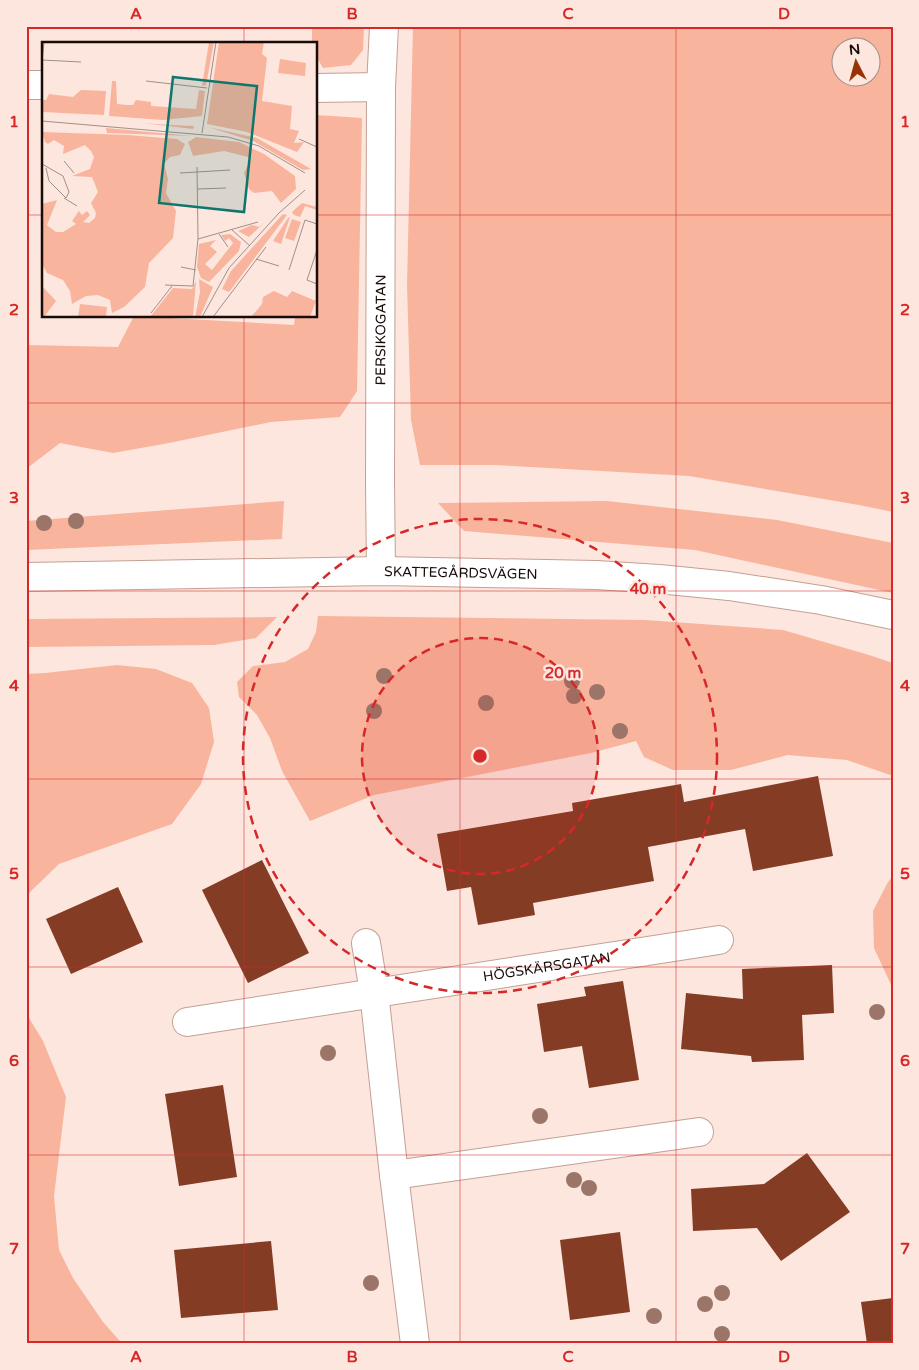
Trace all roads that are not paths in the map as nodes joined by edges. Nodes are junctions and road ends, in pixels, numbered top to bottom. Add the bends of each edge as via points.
1 (384, 26) edge
2 (26, 85) edge
3 (42, 85) edge
4 (381, 87) junction
5 (318, 88) edge
6 (381, 571) junction
7 (26, 577) edge
8 (893, 615) edge
9 (719, 940) dead end
10 (366, 943) dead end
11 (374, 992) junction
12 (187, 1022) dead end
13 (699, 1132) dead end
14 (394, 1176) junction
15 (415, 1344) edge

1 - 4 street, PERSIKOGATAN
2 - 3 street
4 - 5 street
4 - 6 street, PERSIKOGATAN
6 - 7 street, SKATTEGÅRDSVÄGEN
6 - 8 street, SKATTEGÅRDSVÄGEN via 596,574 659,579 821,600
9 - 11 street, HÖGSKÄRSGATAN
10 - 11 street
11 - 12 street, HÖGSKÄRSGATAN
11 - 14 street
13 - 14 street
14 - 15 street

